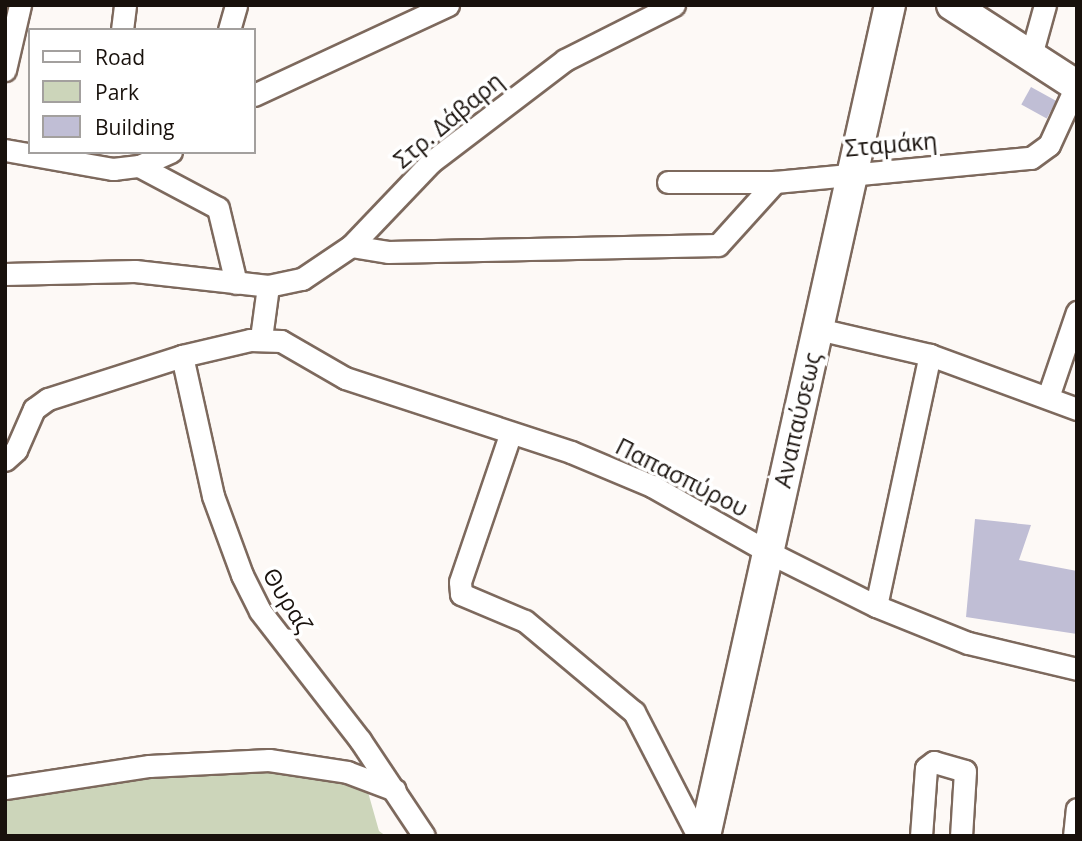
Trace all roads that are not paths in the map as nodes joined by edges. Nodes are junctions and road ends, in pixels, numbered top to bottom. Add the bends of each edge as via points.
1 (20, 5) edge
2 (125, 5) edge
3 (236, 5) edge
4 (448, 5) edge
5 (674, 5) edge
6 (890, 5) edge
7 (952, 5) edge
8 (1045, 5) edge
9 (122, 28) edge
10 (230, 28) edge
11 (1030, 59) junction
12 (5, 70) edge
13 (1076, 86) edge
14 (256, 94) edge
15 (5, 150) edge
16 (162, 154) edge
17 (127, 162) edge
18 (855, 173) junction
19 (668, 182) dead end
20 (775, 182) junction
21 (351, 246) junction
22 (5, 274) edge
23 (236, 283) junction
24 (268, 286) junction
25 (1077, 312) edge
26 (818, 329) junction
27 (261, 338) junction
28 (930, 355) junction
29 (182, 356) junction
30 (1048, 397) junction
31 (1077, 408) edge
32 (510, 435) junction
33 (5, 460) edge
34 (768, 552) junction
35 (876, 606) junction
36 (1077, 668) edge
37 (5, 788) edge
38 (395, 790) junction
39 (1077, 809) edge
40 (424, 836) edge
41 (698, 836) edge
42 (705, 836) edge
43 (921, 836) edge
44 (961, 836) edge
45 (1074, 836) edge

1 - 12 street
2 - 9 street
3 - 10 street
4 - 14 street
5 - 21 street, Στρ. Δάβαρη via 565,60 432,162
6 - 18 street, Αναπαύσεως
7 - 11 street
8 - 11 street
11 - 13 street
13 - 18 street, Σταμάκη via 1039,155
15 - 17 street via 90,167
16 - 17 street
17 - 23 street via 218,208
18 - 20 street, Σταμάκη
18 - 26 street, Αναπαύσεως
19 - 20 street, Σταμάκη
20 - 21 street via 718,245 388,252
21 - 24 street, Στρ. Δάβαρη via 302,279
22 - 23 street, Στρ. Δάβαρη via 135,271
23 - 24 street, Στρ. Δάβαρη
24 - 27 street
25 - 30 street
26 - 28 street
26 - 34 street, Αναπαύσεως
27 - 29 street
27 - 32 street, Παπασπύρου via 281,341 345,378
28 - 30 street
28 - 35 street
29 - 33 street via 48,399 34,410 16,450
29 - 38 street, Θυραζ via 213,496 242,575 294,658
30 - 31 street
32 - 34 street, Παπασπύρου via 570,452 652,486
32 - 41 street via 460,582 461,594 525,621 627,705
34 - 35 street, Παπασπύρου
34 - 42 street, Αναπαύσεως
35 - 36 street, Παπασπύρου via 968,643
37 - 38 street via 149,766 269,760 347,772
38 - 40 street, Θυραζ
39 - 45 street
43 - 44 street via 926,768 934,762 965,771

